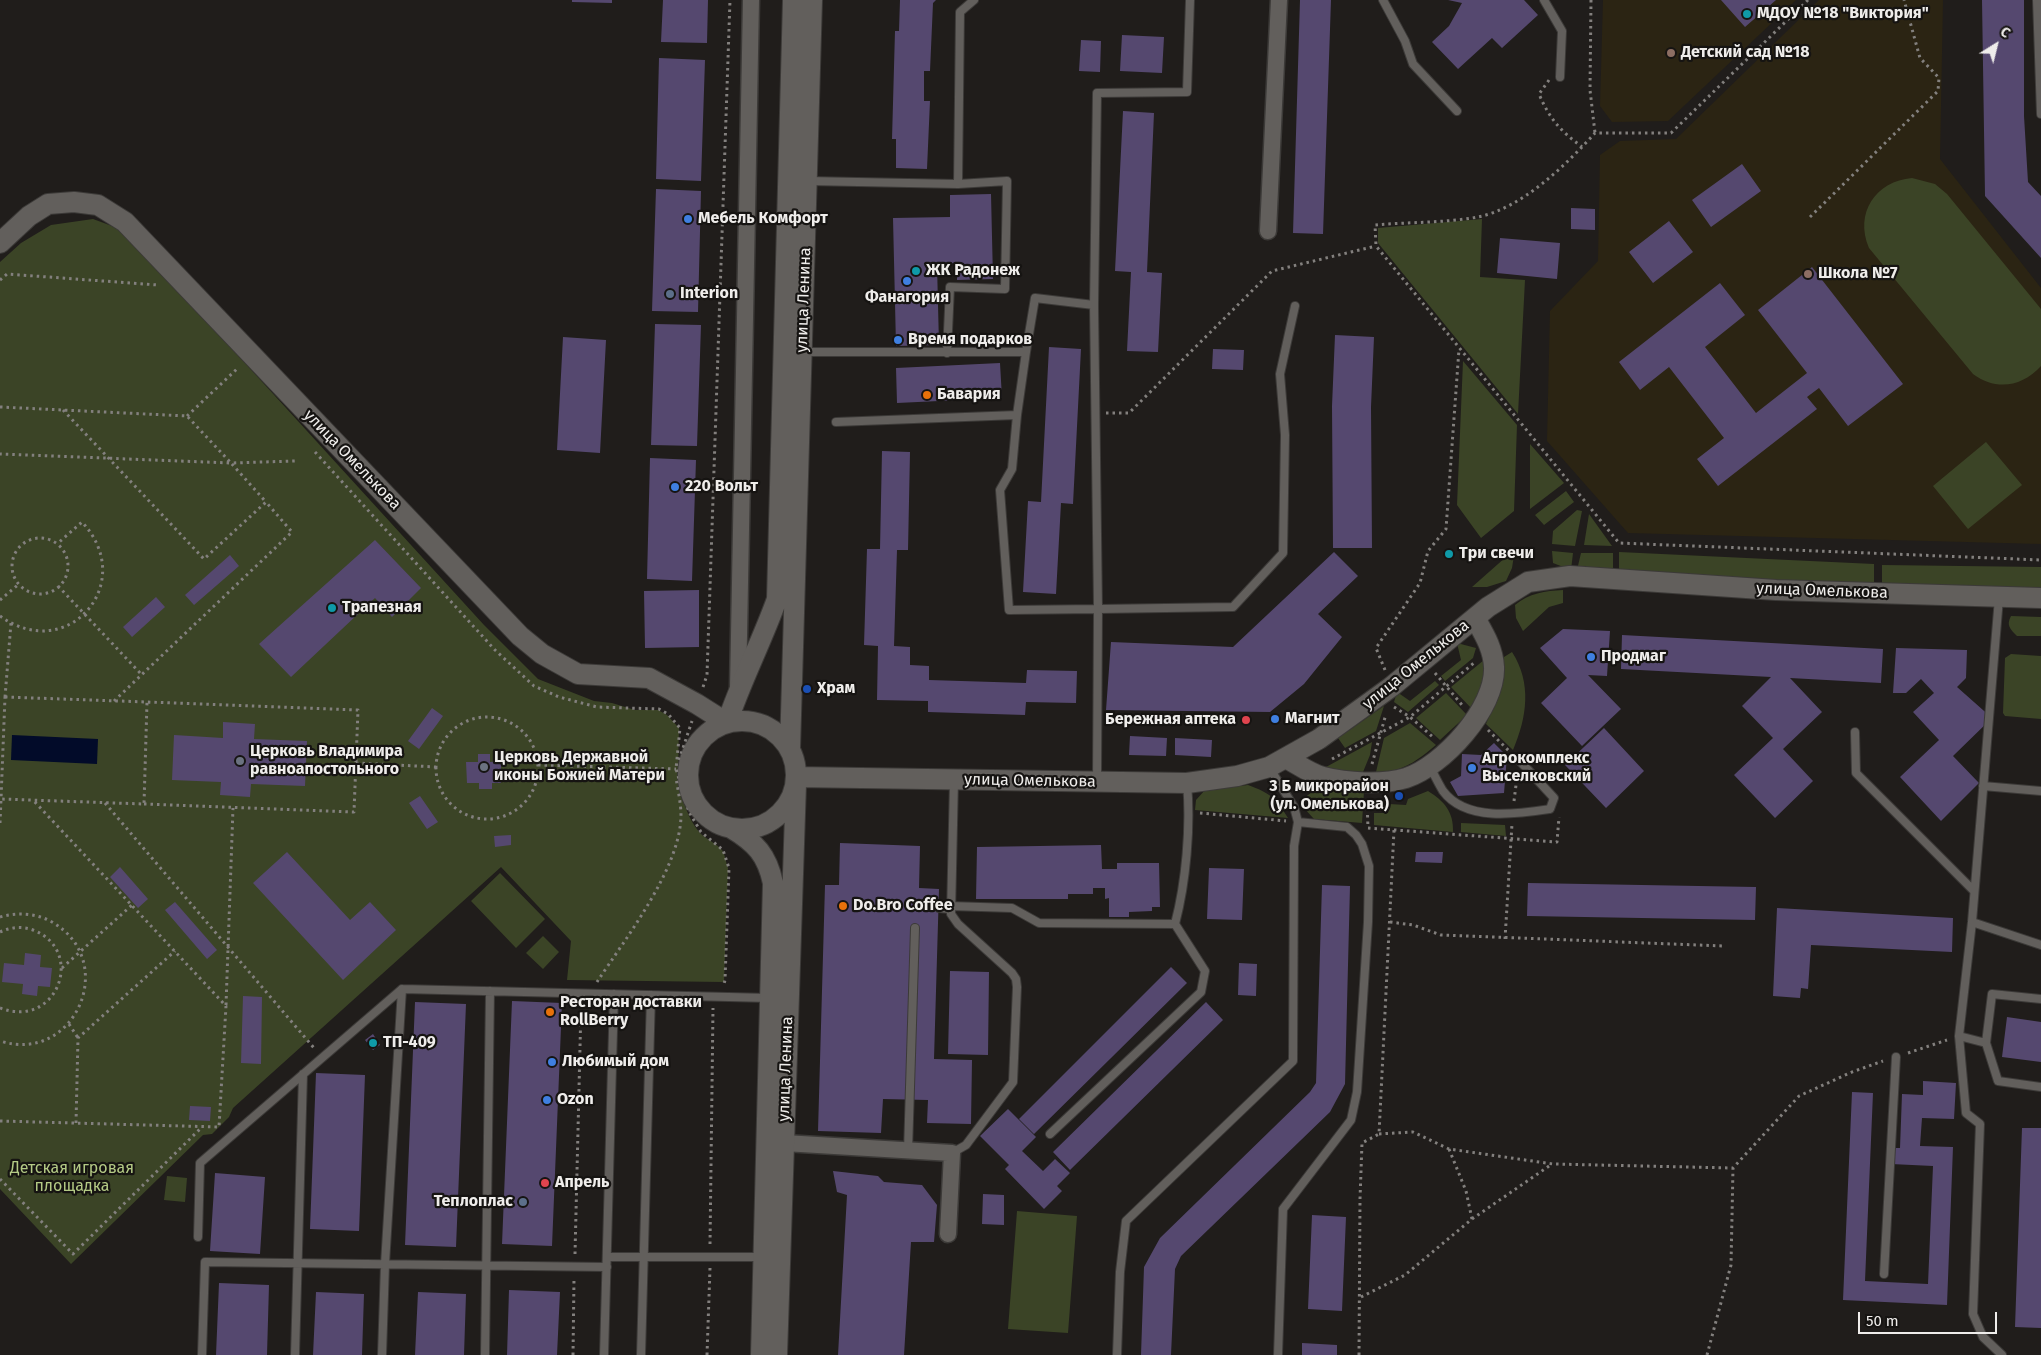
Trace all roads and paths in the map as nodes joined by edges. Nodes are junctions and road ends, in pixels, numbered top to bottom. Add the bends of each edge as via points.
1 (730, 0) edge
2 (751, 0) edge
3 (793, 0) edge
4 (812, 0) edge
5 (974, 0) edge
6 (1190, 0) edge
7 (1279, 0) edge
8 (1383, 0) edge
9 (1544, 0) edge
10 (1591, 0) edge
11 (1808, 0) edge
12 (1904, 0) edge
13 (2037, 0) edge
14 (1560, 74) joint
15 (1457, 111) dead end
16 (2041, 114) edge
17 (1595, 133) junction
18 (1582, 147) junction
19 (808, 181) junction
20 (958, 184) junction
21 (1810, 217) dead end
22 (1268, 231) dead end
23 (0, 243) edge
24 (1376, 246) junction
25 (0, 280) edge
26 (165, 285) dead end
27 (1094, 305) junction
28 (1295, 306) dead end
29 (1459, 348) junction
30 (802, 352) junction
31 (1026, 352) junction
32 (947, 353) junction
33 (233, 360) dead end
34 (239, 367) junction
35 (243, 372) dead end
36 (0, 407) edge
37 (63, 410) junction
38 (1096, 413) junction
39 (1017, 415) junction
40 (187, 416) junction
41 (836, 422) dead end
42 (311, 447) dead end
43 (0, 454) edge
44 (110, 458) junction
45 (295, 460) dead end
46 (232, 463) junction
47 (266, 502) junction
48 (57, 544) junction
49 (2041, 560) edge
50 (19, 584) junction
51 (58, 586) junction
52 (1999, 596) junction
53 (2041, 598) edge
54 (786, 599) junction
55 (0, 600) edge
56 (1098, 609) junction
57 (84, 614) junction
58 (0, 616) edge
59 (1475, 618) junction
60 (11, 624) junction
61 (1490, 644) junction
62 (142, 675) junction
63 (1391, 687) junction
64 (738, 692) junction
65 (5, 697) junction
66 (114, 701) junction
67 (147, 702) junction
68 (697, 704) junction
69 (1410, 717) junction
70 (727, 723) junction
71 (1855, 732) dead end
72 (1382, 733) junction
73 (2, 746) edge
74 (790, 749) junction
75 (1447, 750) junction
76 (1518, 760) joint
77 (356, 763) junction
78 (1278, 763) junction
79 (538, 765) junction
80 (1429, 765) junction
81 (436, 767) junction
82 (676, 769) junction
83 (1310, 771) junction
84 (796, 780) junction
85 (954, 780) junction
86 (1097, 782) junction
87 (1367, 782) junction
88 (1187, 783) junction
89 (1983, 786) junction
90 (2041, 791) edge
91 (2, 799) junction
92 (33, 800) junction
93 (105, 803) junction
94 (144, 804) junction
95 (233, 808) junction
96 (1190, 812) junction
97 (1513, 815) junction
98 (1298, 822) junction
99 (0, 823) edge
100 (731, 828) junction
101 (1348, 828) junction
102 (1368, 828) junction
103 (1394, 830) junction
104 (1510, 840) junction
105 (1557, 842) dead end
106 (1974, 891) junction
107 (132, 905) junction
108 (939, 908) dead end
109 (950, 908) junction
110 (0, 917) edge
111 (1390, 922) junction
112 (1972, 922) junction
113 (1174, 924) junction
114 (915, 928) dead end
115 (0, 932) edge
116 (1505, 939) junction
117 (2041, 944) edge
118 (228, 946) junction
119 (1724, 946) dead end
120 (175, 951) junction
121 (80, 952) junction
122 (62, 969) junction
123 (402, 988) junction
124 (490, 991) junction
125 (581, 993) junction
126 (590, 993) junction
127 (614, 994) junction
128 (652, 995) junction
129 (718, 997) junction
130 (769, 998) junction
131 (2041, 999) edge
132 (226, 1006) junction
133 (0, 1008) edge
134 (69, 1024) junction
135 (1959, 1036) junction
136 (78, 1038) junction
137 (0, 1042) edge
138 (1986, 1043) junction
139 (1896, 1057) junction
140 (323, 1058) junction
141 (303, 1074) junction
142 (2041, 1087) edge
143 (0, 1121) edge
144 (76, 1123) junction
145 (203, 1127) junction
146 (1050, 1134) dead end
147 (1379, 1134) junction
148 (784, 1143) junction
149 (1450, 1149) junction
150 (908, 1150) junction
151 (952, 1153) junction
152 (1553, 1164) junction
153 (1732, 1168) junction
154 (0, 1179) edge
155 (1472, 1219) junction
156 (948, 1234) dead end
157 (198, 1237) dead end
158 (710, 1256) junction
159 (607, 1257) junction
160 (644, 1257) junction
161 (763, 1257) junction
162 (298, 1263) junction
163 (386, 1264) junction
164 (486, 1265) junction
165 (574, 1266) junction
166 (607, 1267) junction
167 (1884, 1274) dead end
168 (1361, 1298) junction
169 (202, 1355) edge
170 (295, 1355) edge
171 (382, 1355) edge
172 (485, 1355) edge
173 (573, 1355) edge
174 (604, 1355) edge
175 (641, 1355) edge
176 (707, 1355) edge
177 (761, 1355) edge
178 (777, 1355) edge
179 (1117, 1355) edge
180 (1278, 1355) edge
181 (1359, 1355) edge
182 (1707, 1355) edge
183 (2002, 1355) edge

1 - 68 path via 707,675
2 - 64 street
3 - 54 street, улица Ленина
4 - 19 street, улица Ленина
5 - 20 lane via 960,12
6 - 27 lane via 1188,92 1097,93
7 - 22 street
8 - 15 lane via 1405,41 1413,64
9 - 14 lane via 1562,31
10 - 17 path via 1590,90
11 - 17 path via 1671,132
12 - 21 path via 1920,58 1939,78 1938,91
13 - 16 lane
14 - 18 path via 1546,83 1539,94 1558,129
17 - 18 path
18 - 24 path via 1517,202 1479,216 1374,225
19 - 20 lane
19 - 30 street, улица Ленина
20 - 32 lane via 1007,181 1005,289 950,287
23 - 68 street, улица Омелькова via 28,216 48,204 74,202 98,205 125,222 527,642 578,674 649,678
24 - 29 path
24 - 38 path via 1272,271 1129,413
25 - 26 path via 6,274
27 - 31 lane via 1035,298
27 - 38 lane
28 - 56 lane via 1280,374 1285,435 1283,553 1233,607
29 - 49 path via 1619,543
29 - 63 path via 1446,529 1428,552 1420,582 1376,648
30 - 32 lane
30 - 54 street, улица Ленина
31 - 32 lane
31 - 39 lane
33 - 34 path
34 - 35 path
34 - 40 path
36 - 37 path
37 - 40 path
37 - 44 path
38 - 56 lane
39 - 41 lane
39 - 56 lane via 1012,469 1000,490 1009,610
40 - 46 path
42 - 82 path via 495,650 534,686 559,697 597,707 659,709 668,714 680,728
43 - 44 path
44 - 46 path
44 - 47 path via 204,559
45 - 46 path
46 - 47 path
47 - 62 path via 292,532
48 - 50 path via 46,538 37,538 22,545 12,568
48 - 51 path via 68,563 64,580
48 - 57 path via 82,522 98,543 102,581 98,594
50 - 51 path via 34,593 43,593
50 - 55 path
51 - 57 path
52 - 53 street, улица Омелькова
52 - 59 street, улица Омелькова via 1776,590 1570,576 1528,582
52 - 89 lane
54 - 64 street
54 - 74 street
56 - 86 lane
57 - 60 path via 73,623 49,631 23,629
57 - 62 path
58 - 60 path
59 - 61 street
59 - 63 street, улица Омелькова
60 - 65 path
61 - 69 path via 1475,662
61 - 75 street via 1494,668 1490,694 1464,734
62 - 66 path
63 - 78 street, улица Омелькова via 1319,739
64 - 70 street
65 - 66 path
65 - 73 path
66 - 67 path
67 - 77 path via 358,710
67 - 94 path
68 - 70 street, улица Омелькова
68 - 82 path
69 - 72 path
69 - 72 path via 1389,704
69 - 75 path
70 - 74 street via 745,721 763,725
70 - 100 street via 710,731 697,744 690,761 688,779 692,796 701,811 715,822
71 - 106 lane via 1856,773
72 - 83 path
72 - 87 path
73 - 91 path
74 - 84 street via 796,766
75 - 80 street
76 - 97 path
76 - 97 lane via 1554,798 1550,809
77 - 81 path
77 - 95 path via 354,812
78 - 83 street
78 - 88 street, улица Омелькова via 1237,776
78 - 98 lane
79 - 81 path via 531,741 523,731 508,721 490,716 455,727 440,747
79 - 81 path via 534,789 524,804 508,814 484,819 472,817 451,804 438,783
79 - 82 path
80 - 87 street via 1406,778
80 - 97 lane via 1444,792 1457,804 1481,812
82 - 126 path via 681,817 672,856 656,889
82 - 129 path via 688,812 701,832 723,850 729,868 726,980
83 - 87 street via 1321,777
84 - 85 street, улица Омелькова
84 - 100 street via 790,800 780,814 757,827
84 - 148 street, улица Ленина
85 - 86 street, улица Омелькова
85 - 109 lane
86 - 88 street, улица Омелькова
87 - 102 path
88 - 96 lane
89 - 90 lane
89 - 106 lane
91 - 92 path
91 - 99 path
92 - 93 path
92 - 107 path
93 - 94 path
93 - 118 path
94 - 95 path
95 - 118 path
96 - 98 path
96 - 113 lane via 1182,896
97 - 104 path
98 - 101 lane
98 - 179 lane via 1294,846 1293,1061 1126,1221 1120,1272
100 - 130 street, улица Ленина via 747,838 769,865 773,883
101 - 102 path
101 - 180 lane via 1362,844 1369,866 1357,1092 1351,1120 1283,1209
102 - 103 path
103 - 104 path
103 - 111 path
104 - 105 path
104 - 116 path
106 - 112 lane
107 - 120 path
107 - 121 path
108 - 109 lane
109 - 113 lane via 1012,908 1039,923
109 - 151 lane via 953,919 1012,973 1017,986 1013,1082 966,1145
110 - 121 path via 21,914 48,920 70,936
111 - 116 path via 1413,925 1441,935
111 - 147 path
112 - 117 lane
112 - 135 lane
113 - 146 lane via 1205,971 1201,992
114 - 150 lane
115 - 122 path via 17,927 39,932 55,948
116 - 119 path
118 - 132 path
118 - 140 path
120 - 132 path
120 - 136 path
121 - 122 path
121 - 134 path via 86,987 80,1007
122 - 133 path via 56,990 41,1007 20,1013
123 - 124 lane
123 - 140 lane
123 - 163 lane
124 - 125 lane
124 - 164 lane
125 - 126 lane
125 - 165 path
126 - 127 lane
127 - 128 lane
127 - 159 lane
128 - 129 lane
128 - 160 lane
129 - 130 lane
129 - 158 path via 714,1005
130 - 161 street, улица Ленина
131 - 138 lane via 1992,994
132 - 145 path via 219,1127
134 - 136 path
134 - 137 path via 58,1033 33,1044
135 - 138 lane
135 - 139 path
135 - 183 lane via 1966,1113 1980,1124 1973,1314 1983,1337
136 - 144 path
138 - 142 lane via 1998,1081
139 - 153 path via 1799,1096
139 - 167 lane
140 - 141 lane
141 - 157 lane via 200,1163
141 - 162 lane
143 - 144 path
144 - 145 path
145 - 154 path via 73,1254
147 - 149 path via 1413,1132
147 - 168 path via 1362,1143
148 - 150 street
148 - 178 street, улица Ленина
149 - 152 path
149 - 155 path via 1466,1191
150 - 151 street
151 - 156 street
152 - 153 path
152 - 155 path
153 - 182 path via 1731,1265
155 - 168 path via 1405,1275
158 - 160 lane
158 - 161 lane
158 - 176 path
159 - 160 lane
159 - 166 lane
160 - 175 lane
161 - 177 street, улица Ленина
162 - 163 lane
162 - 169 lane via 205,1262
162 - 170 lane
163 - 164 lane
163 - 171 lane
164 - 165 lane
164 - 172 lane
165 - 166 lane
165 - 173 path
166 - 174 lane
168 - 181 path

